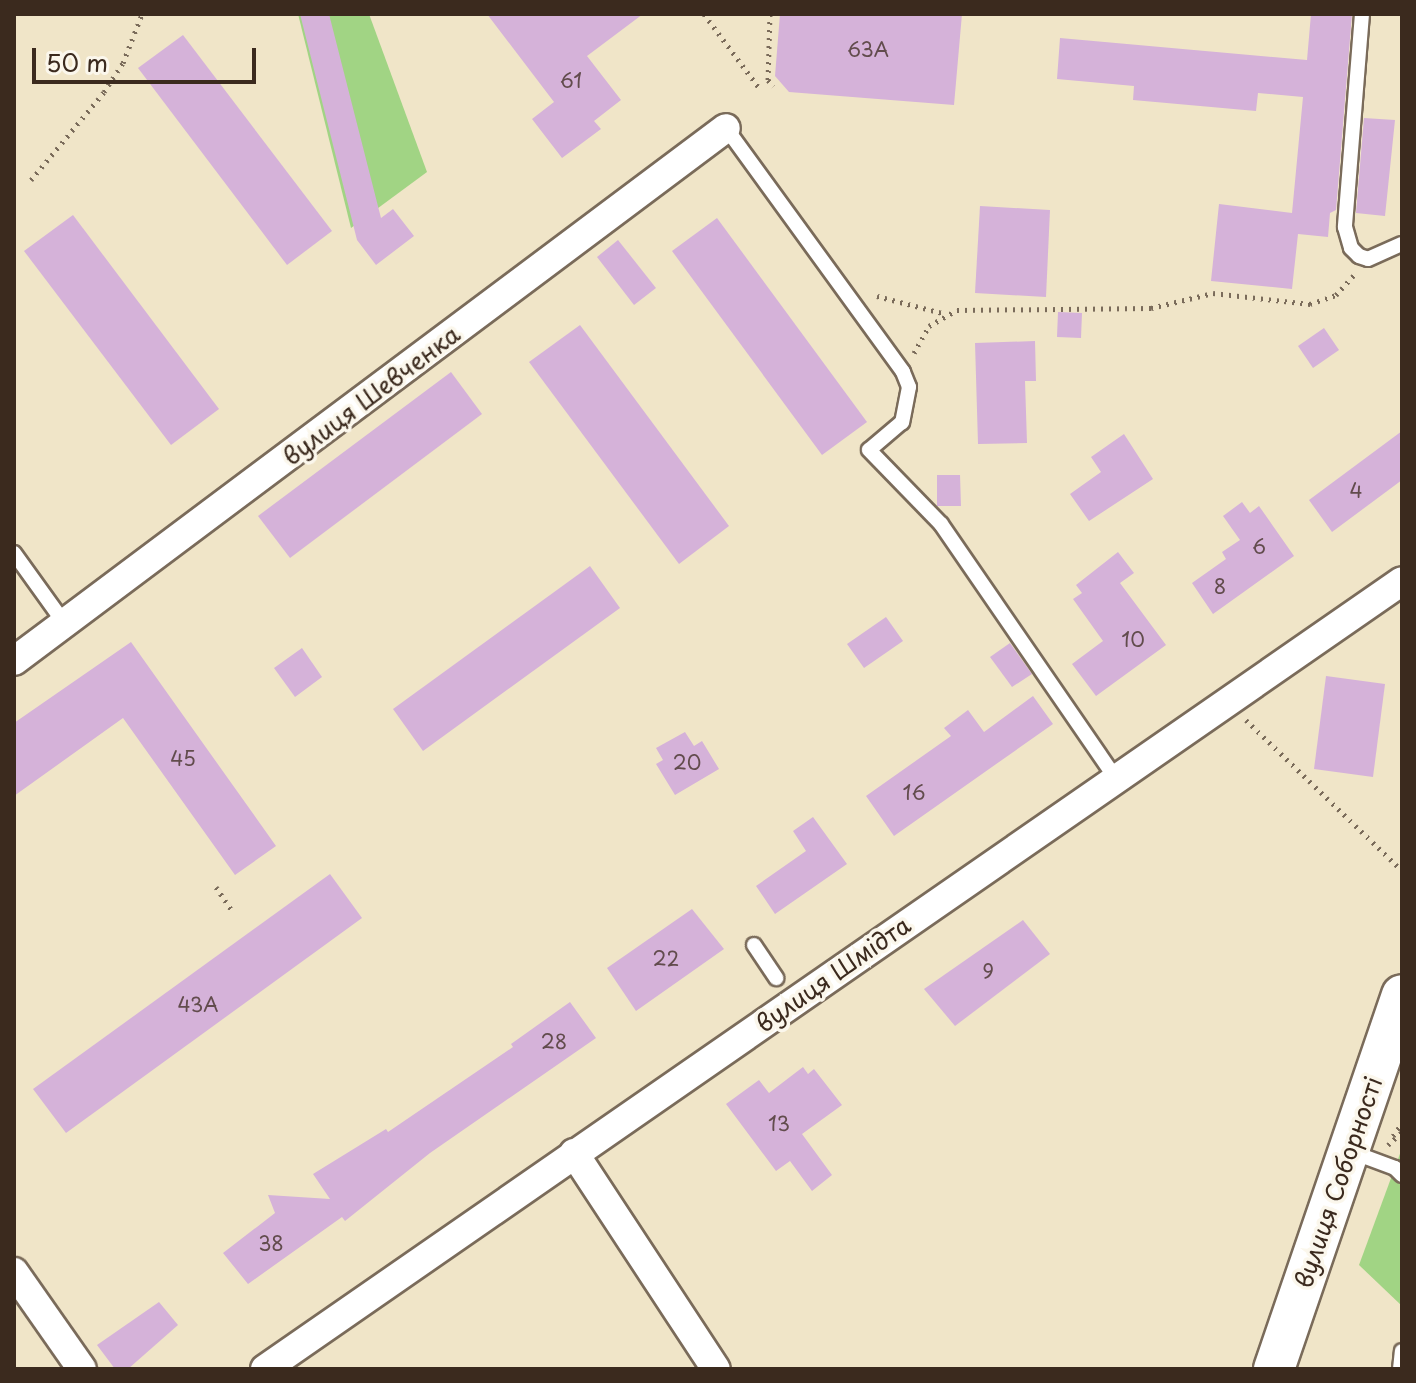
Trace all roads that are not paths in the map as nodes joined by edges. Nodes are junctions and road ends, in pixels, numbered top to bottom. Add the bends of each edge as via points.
1 (1362, 14) edge
2 (726, 128) joint
3 (1402, 244) edge
4 (14, 553) edge
5 (1402, 581) edge
6 (65, 624) junction
7 (14, 661) edge
8 (1116, 779) junction
9 (754, 945) dead end
10 (776, 978) dead end
11 (1402, 995) edge
12 (1349, 1151) junction
13 (574, 1153) junction
14 (1402, 1175) edge
15 (14, 1272) edge
16 (1402, 1351) edge
17 (82, 1369) edge
18 (265, 1369) edge
19 (716, 1369) edge
20 (1274, 1369) edge
21 (1400, 1369) edge

1 - 3 lane via 1345,227 1351,248 1368,259
2 - 6 street, вулиця Шевченка
2 - 8 lane via 903,372 909,387 902,422 869,450 941,524
4 - 6 lane
5 - 8 street, вулиця Шмідта
6 - 7 street, вулиця Шевченка
8 - 13 street, вулиця Шмідта
9 - 10 lane
11 - 12 main road, вулиця Соборності
12 - 14 lane
12 - 20 main road, вулиця Соборності
13 - 18 street, вулиця Шмідта
13 - 19 street
15 - 17 street
16 - 21 lane

